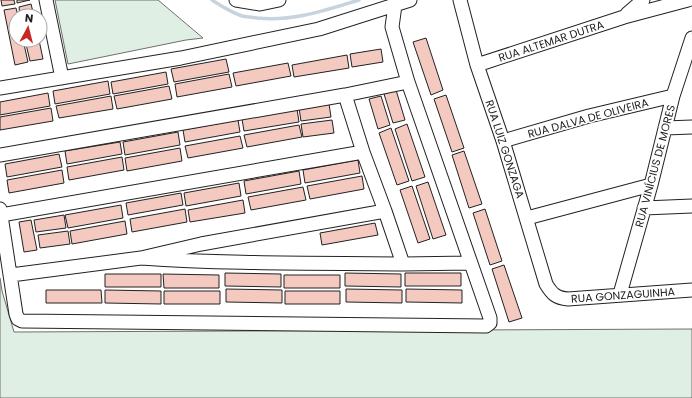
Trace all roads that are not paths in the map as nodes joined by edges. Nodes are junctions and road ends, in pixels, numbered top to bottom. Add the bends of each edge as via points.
1 (46, 0) edge
2 (236, 0) edge
3 (279, 0) edge
4 (410, 0) edge
5 (460, 0) edge
6 (643, 0) edge
7 (688, 0) edge
8 (395, 5) junction
9 (624, 17) junction
10 (691, 44) edge
11 (477, 65) junction
12 (62, 78) junction
13 (408, 82) junction
14 (1, 86) edge
15 (345, 95) junction
16 (673, 96) junction
17 (692, 127) edge
18 (665, 128) junction
19 (503, 141) junction
20 (363, 152) junction
21 (0, 155) edge
22 (651, 184) junction
23 (692, 206) edge
24 (644, 208) junction
25 (386, 211) junction
26 (1, 212) edge
27 (527, 218) junction
28 (141, 258) junction
29 (470, 263) junction
30 (403, 264) junction
31 (11, 275) junction
32 (692, 290) edge
33 (620, 294) junction
34 (555, 297) joint

1 - 12 street
2 - 3 street via 260,4
4 - 8 street
5 - 11 street, RUA LUIZ GONZAGA
6 - 9 street, RUA ALTEMAR DUTRA
7 - 9 street, RUA ALTEMAR DUTRA
8 - 12 street via 319,29 181,58
8 - 13 street via 392,27
9 - 11 street, RUA ALTEMAR DUTRA
10 - 16 street, RUA VINÍCIUS DE MORES
11 - 19 street, RUA LUIZ GONZAGA
12 - 14 street
13 - 15 street
13 - 29 street
15 - 20 street
15 - 21 street
16 - 18 street, RUA VINÍCIUS DE MORES
16 - 19 street, RUA DALVA DE OLIVEIRA via 589,116
17 - 18 street
18 - 22 street, RUA VINÍCIUS DE MORES
19 - 27 street, RUA LUIZ GONZAGA
20 - 25 street
20 - 26 street
22 - 24 street, RUA VINÍCIUS DE MORES
22 - 27 street
23 - 24 street
24 - 33 street, RUA VINÍCIUS DE MORES
25 - 28 street via 201,244
25 - 30 street
26 - 31 street
27 - 34 street, RUA LUIZ GONZAGA via 546,284
28 - 30 street via 191,262
28 - 31 street
29 - 30 street
29 - 31 street via 490,318 490,323 486,326 27,322 18,319 16,314
32 - 33 street, RUA GONZAGUINHA
33 - 34 street, RUA GONZAGUINHA via 568,299

